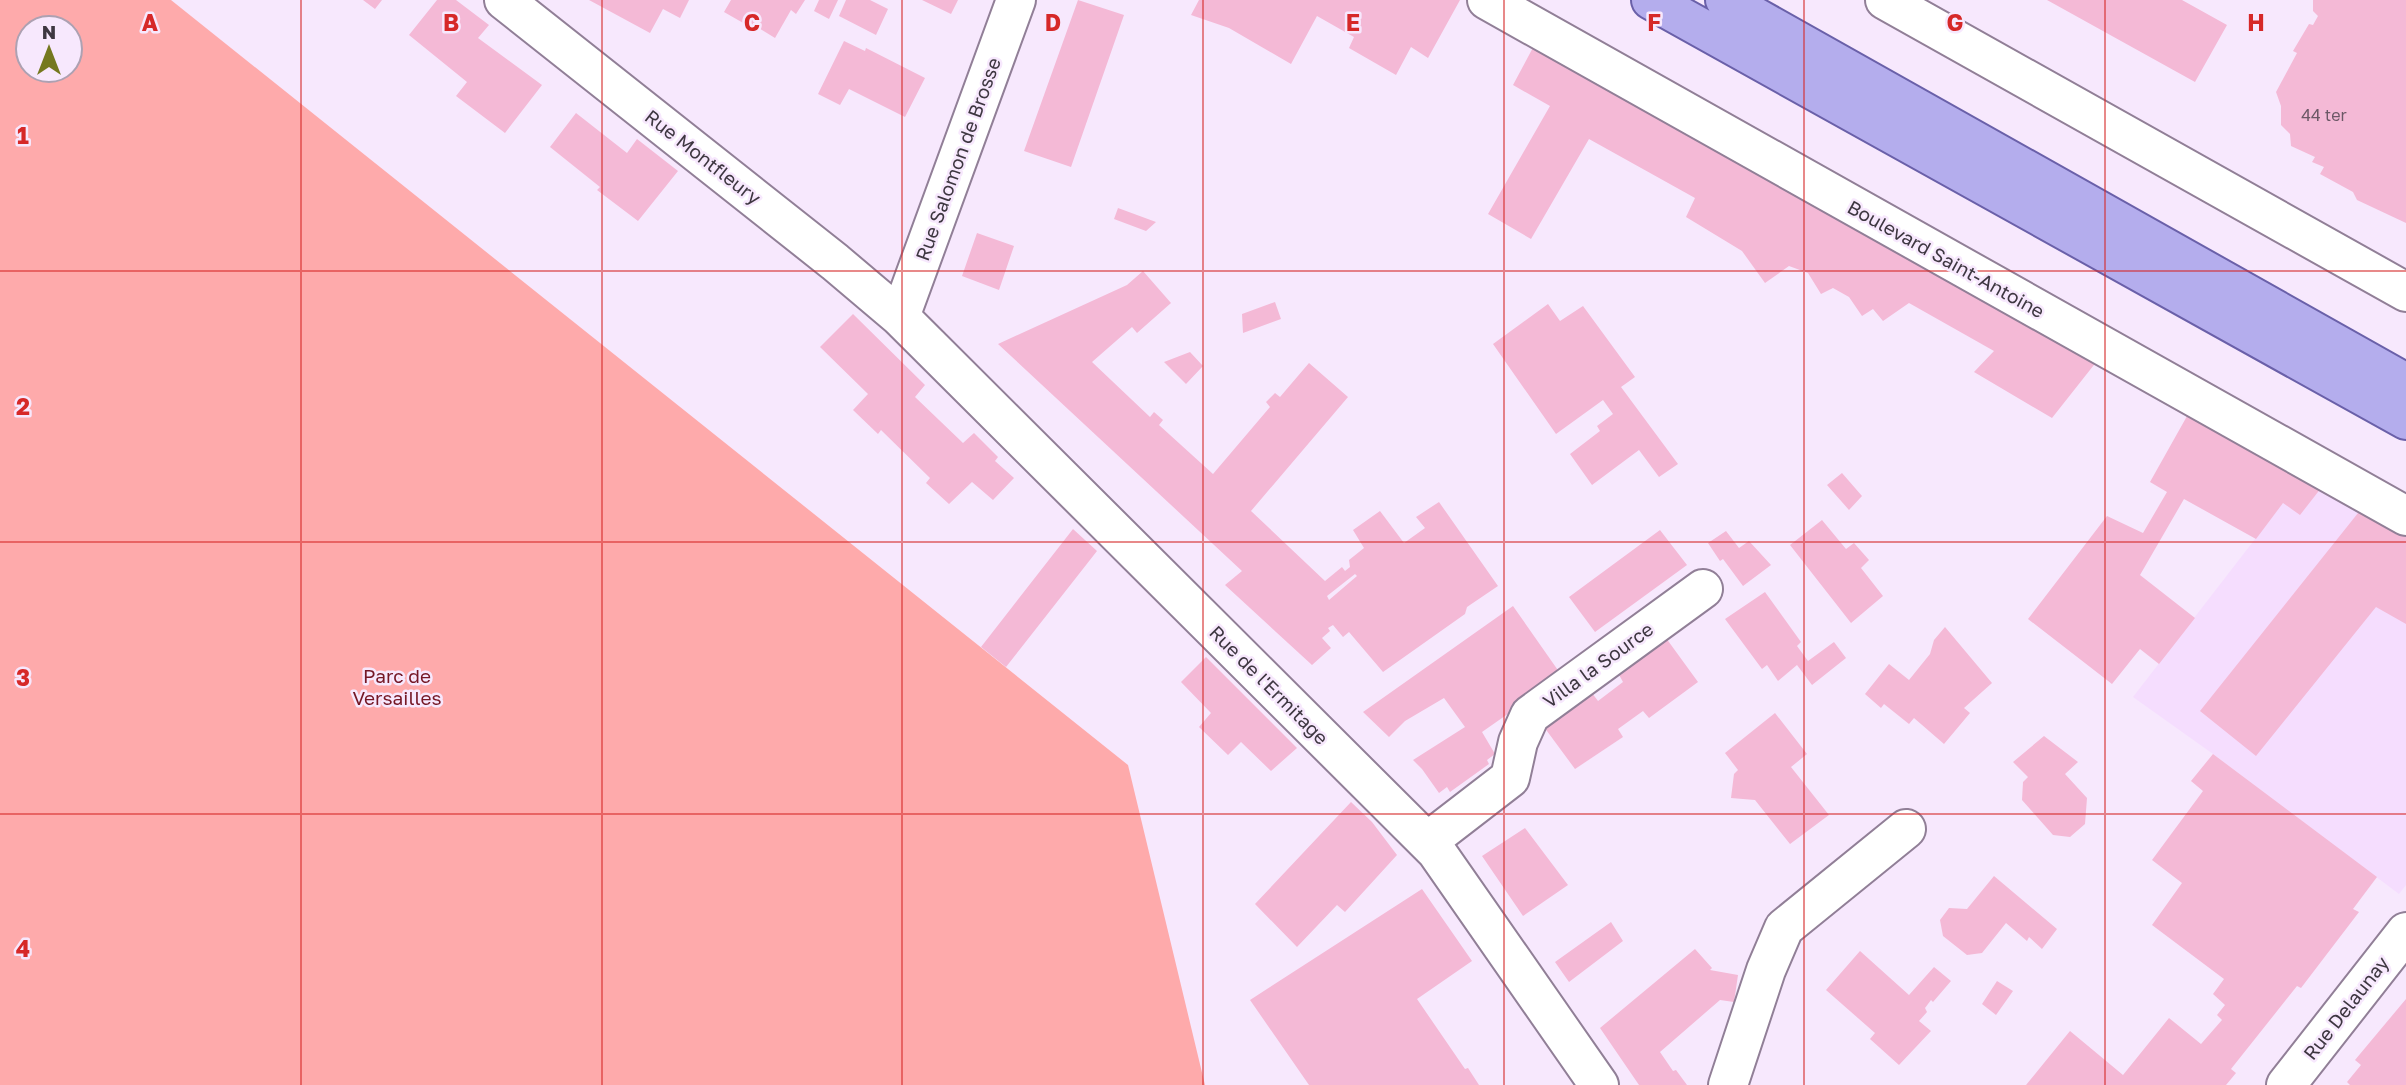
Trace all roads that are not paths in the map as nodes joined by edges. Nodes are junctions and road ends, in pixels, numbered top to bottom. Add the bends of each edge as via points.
1 (505, 0) edge
2 (1016, 0) edge
3 (1487, 0) edge
4 (1651, 0) edge
5 (1725, 0) edge
6 (1885, 0) edge
7 (2406, 292) edge
8 (900, 317) junction
9 (2406, 383) edge
10 (2406, 420) edge
11 (2406, 516) edge
12 (1703, 589) dead end
13 (1906, 830) dead end
14 (1427, 842) junction
15 (2406, 932) edge
16 (2290, 1083) edge
17 (1599, 1085) edge
18 (1728, 1085) edge

1 - 8 street, Rue Montfleury
2 - 8 street, Rue Salomon de Brosse
3 - 11 street, Boulevard Saint-Antoine
4 - 10 main road
5 - 9 main road
6 - 7 street
8 - 14 street, Rue de l'Ermitage
12 - 14 street, Villa la Source via 1530,715 1510,778
13 - 18 street via 1784,928
14 - 17 street, Rue de l'Ermitage
15 - 16 street, Rue Delaunay

